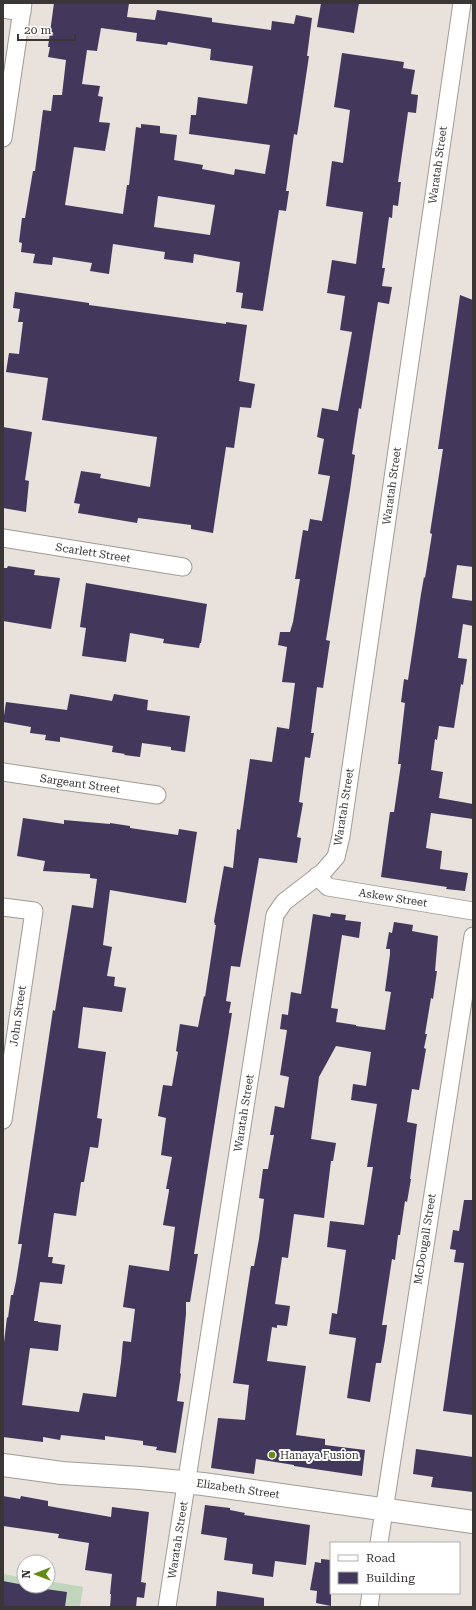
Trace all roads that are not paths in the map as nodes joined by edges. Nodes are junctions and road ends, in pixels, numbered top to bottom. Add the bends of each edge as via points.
1 (462, 3) edge
2 (23, 8) edge
3 (3, 9) edge
4 (3, 138) edge
5 (3, 538) edge
6 (183, 567) dead end
7 (3, 772) edge
8 (157, 795) dead end
9 (317, 876) junction
10 (3, 907) edge
11 (473, 911) edge
12 (473, 936) edge
13 (3, 1120) edge
14 (3, 1465) edge
15 (186, 1482) junction
16 (383, 1509) junction
17 (473, 1522) edge
18 (379, 1542) edge
19 (371, 1594) edge
20 (167, 1607) edge
21 (369, 1607) edge

1 - 9 street, Waratah Street via 341,836 336,857
2 - 3 street
2 - 4 street
5 - 6 street, Scarlett Street
7 - 8 street, Sargeant Street
9 - 11 street, Askew Street via 328,887
9 - 15 street, Waratah Street via 284,902 275,915
10 - 13 street, John Street via 34,911
12 - 16 street, McDougall Street
14 - 15 street, Elizabeth Street via 62,1473
15 - 16 street, Elizabeth Street
15 - 20 street, Waratah Street
16 - 17 street, Elizabeth Street
16 - 18 street, McDougall Street
19 - 21 street

